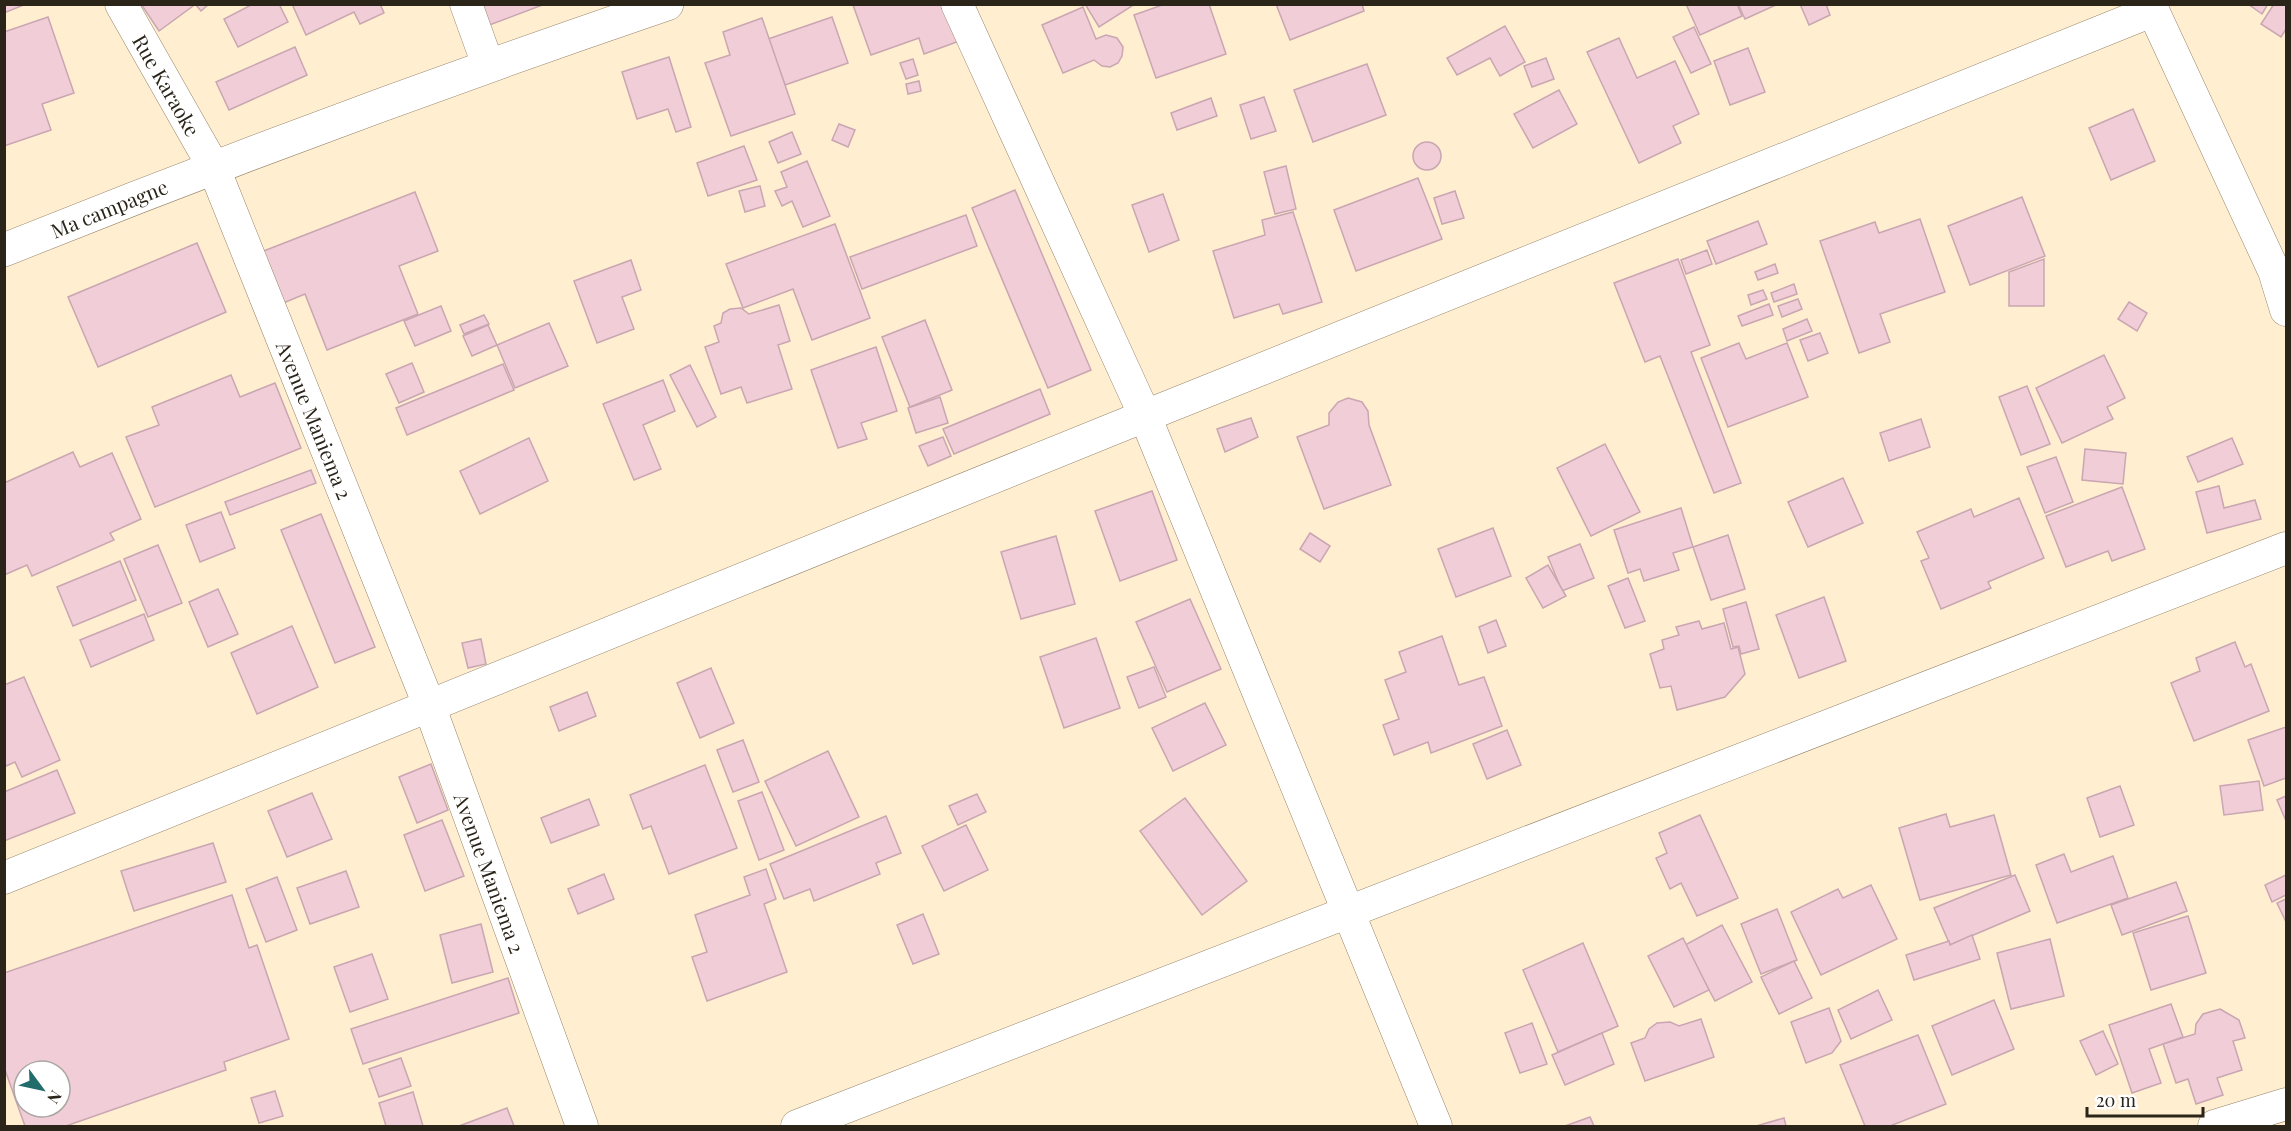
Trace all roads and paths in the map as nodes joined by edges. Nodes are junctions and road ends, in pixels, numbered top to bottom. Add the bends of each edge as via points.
1 (121, 4) edge
2 (466, 4) edge
3 (667, 4) edge
4 (957, 4) edge
5 (2151, 8) edge
6 (488, 65) junction
7 (213, 166) junction
8 (4, 250) edge
9 (2280, 274) edge
10 (2286, 310) edge
11 (1145, 416) junction
12 (2286, 548) edge
13 (429, 705) junction
14 (4, 878) edge
15 (1347, 913) junction
16 (2286, 1104) edge
17 (582, 1126) edge
18 (797, 1126) edge
19 (1436, 1126) edge
20 (2214, 1126) edge

1 - 7 street, Rue Karaoke
2 - 6 street
3 - 6 street
4 - 11 street
5 - 9 street
5 - 11 street
6 - 7 street
7 - 8 street, Ma campagne
7 - 13 street, Avenue Maniema 2
9 - 10 street
11 - 13 street
11 - 15 street
12 - 15 street
13 - 14 street
13 - 17 street, Avenue Maniema 2
15 - 18 street
15 - 19 street
16 - 20 street

